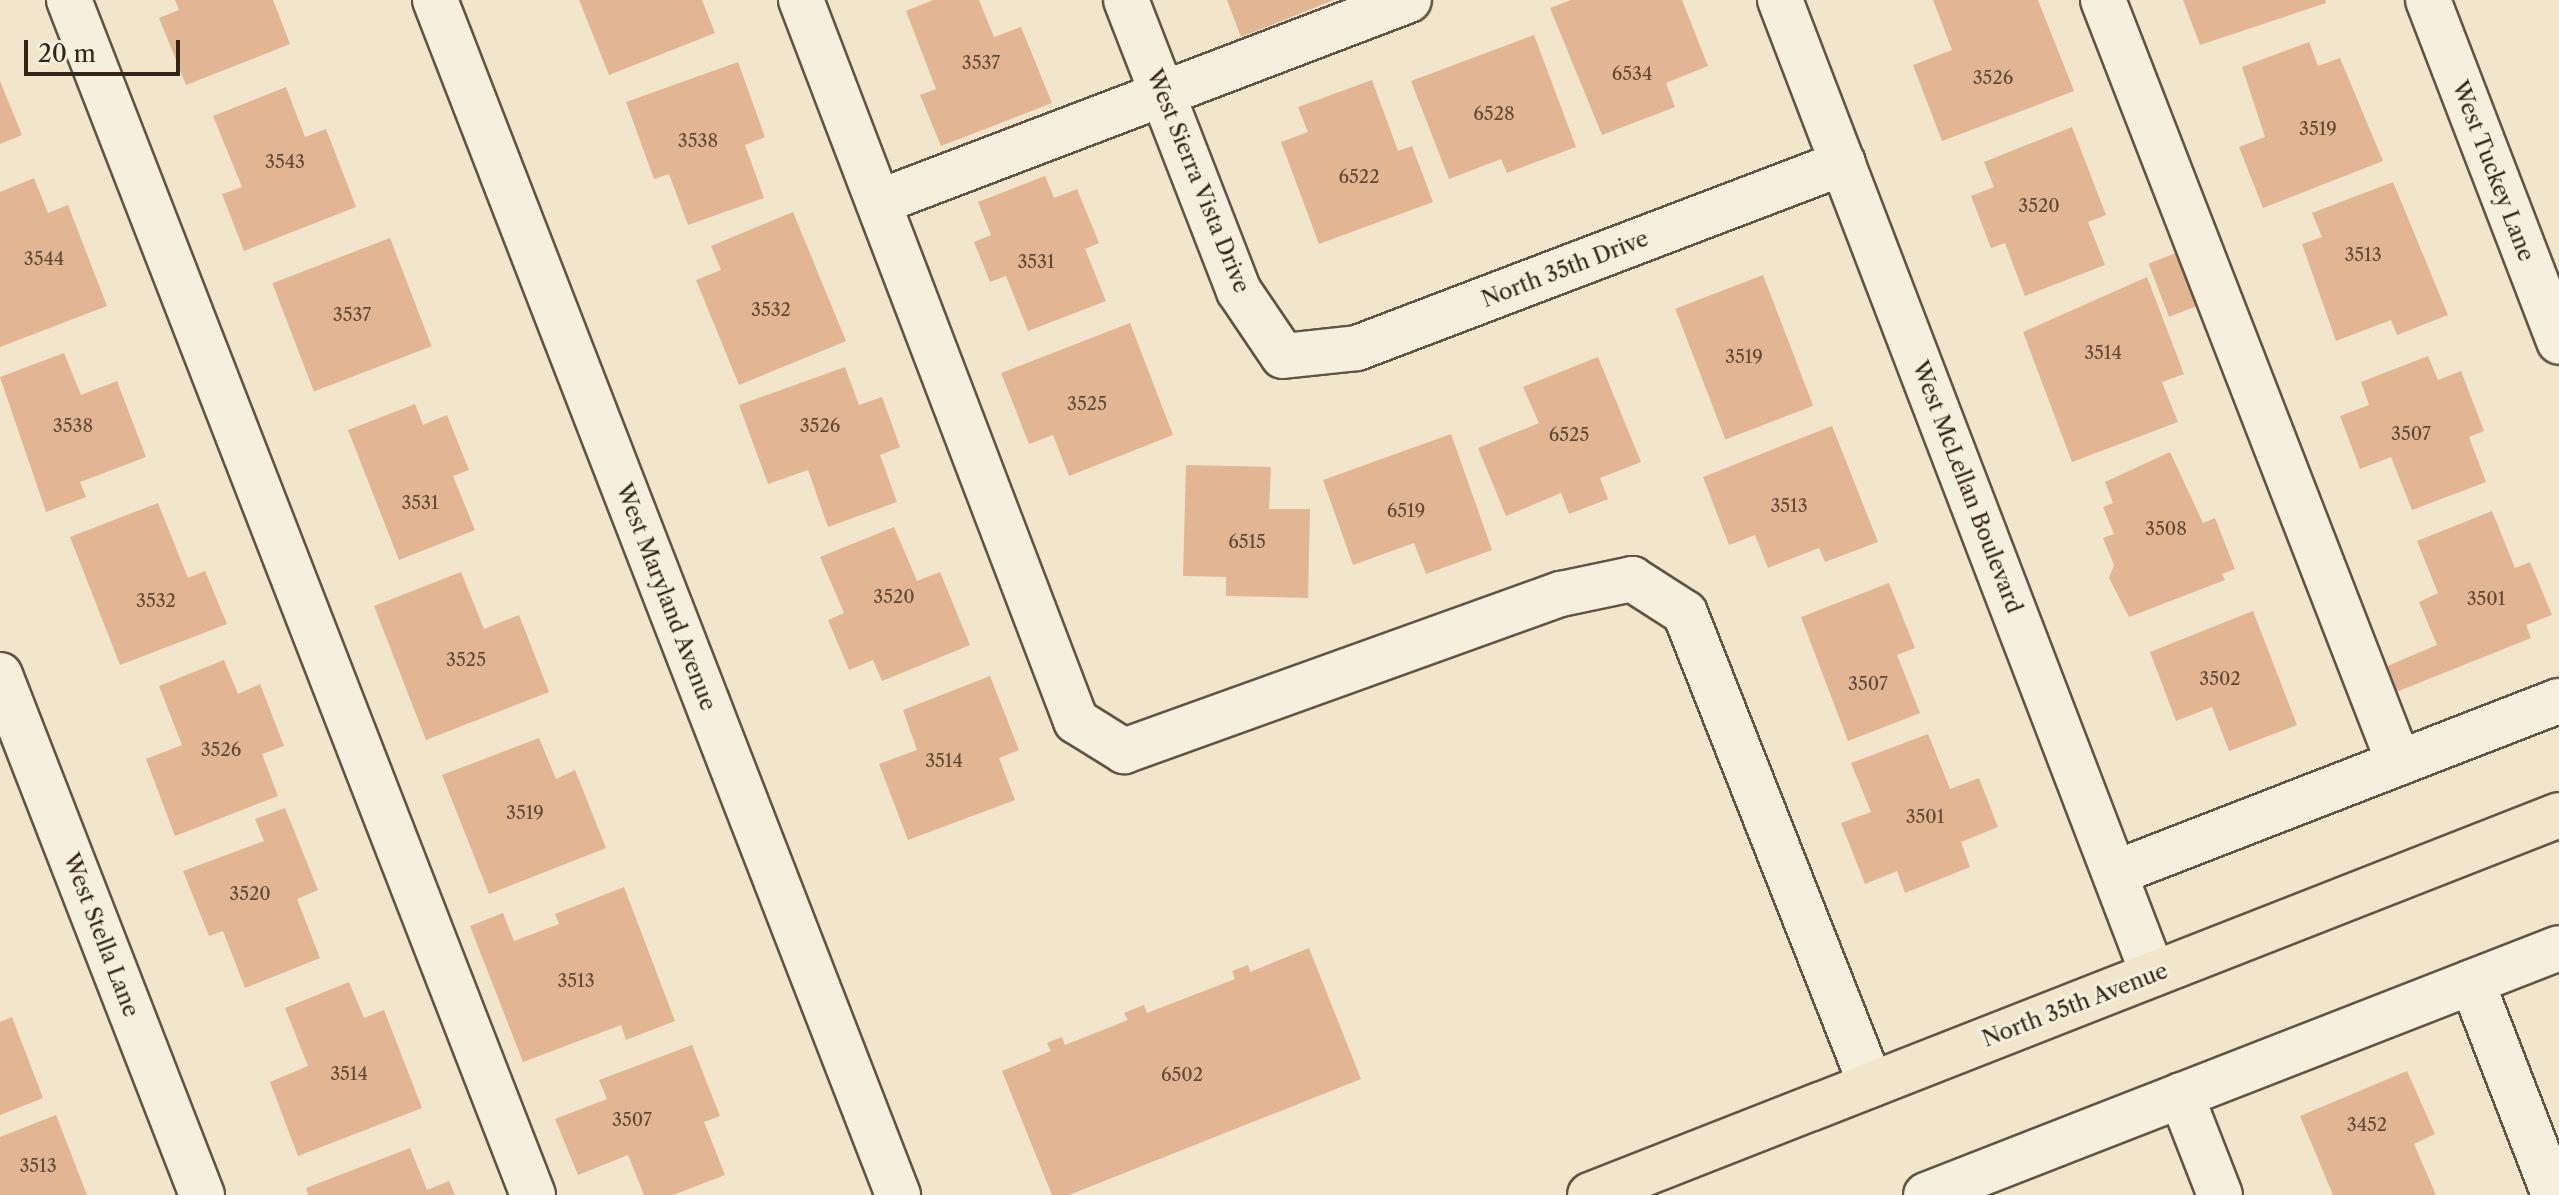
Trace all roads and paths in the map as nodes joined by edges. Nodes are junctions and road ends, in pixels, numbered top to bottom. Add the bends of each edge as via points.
1 (69, 0) edge
2 (435, 0) edge
3 (801, 0) edge
4 (1126, 0) edge
5 (1409, 0) edge
6 (1780, 0) edge
7 (2103, 0) edge
8 (2428, 0) edge
9 (1163, 94) junction
10 (1843, 163) junction
11 (879, 202) junction
12 (2559, 342) edge
13 (1283, 356) joint
14 (0, 675) edge
15 (2559, 701) edge
16 (2399, 763) junction
17 (2559, 815) edge
18 (2115, 873) junction
19 (2559, 948) edge
20 (2153, 974) junction
21 (2472, 982) junction
22 (1871, 1085) junction
23 (2181, 1095) junction
24 (202, 1195) edge
25 (533, 1195) edge
26 (898, 1195) edge
27 (1590, 1195) edge
28 (1926, 1195) edge
29 (2220, 1195) edge
30 (2554, 1195) edge

1 - 25 street
2 - 26 street, West Maryland Avenue
3 - 11 street
4 - 9 street, West Sierra Vista Drive
5 - 9 street
6 - 10 street, West McLellan Boulevard
7 - 16 street
8 - 12 street, West Tuckey Lane
9 - 11 street
9 - 13 street, West Sierra Vista Drive via 1239,291
10 - 13 street, North 35th Drive via 1357,348
10 - 18 street, West McLellan Boulevard
11 - 22 street via 1076,721 1124,751 1561,594 1632,579 1685,613
14 - 24 street, West Stella Lane
15 - 16 street
16 - 18 street
17 - 20 main road, North 35th Avenue
18 - 20 street, West McLellan Boulevard
19 - 21 street
20 - 22 main road, North 35th Avenue
21 - 23 street
21 - 30 street
22 - 27 main road, North 35th Avenue
23 - 28 street
23 - 29 street

